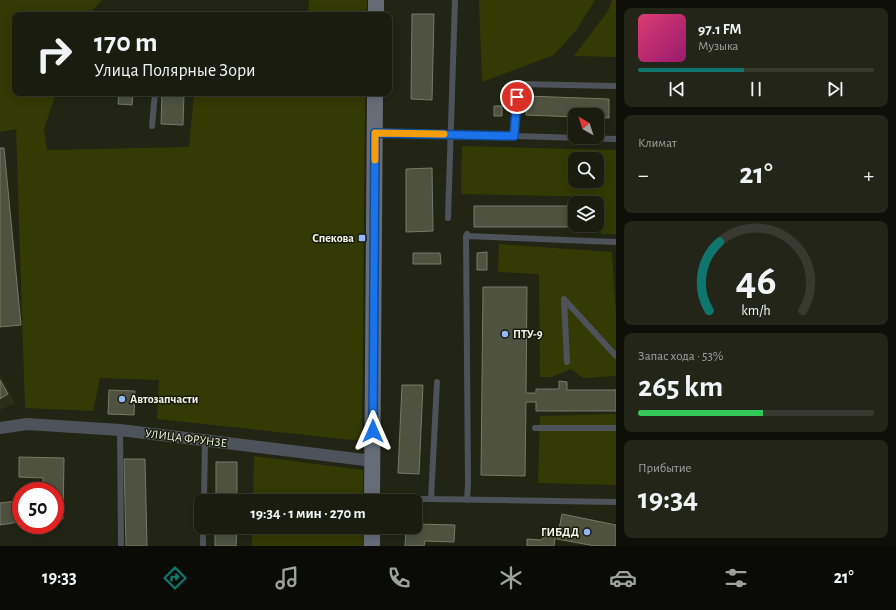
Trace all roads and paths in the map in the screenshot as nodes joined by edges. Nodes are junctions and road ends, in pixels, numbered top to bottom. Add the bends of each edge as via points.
1 (376, 0) edge
2 (455, 0) edge
3 (376, 12) edge
4 (616, 86) edge
5 (155, 96) edge
6 (375, 96) edge
7 (152, 126) dead end
8 (375, 133) junction
9 (450, 134) junction
10 (514, 136) junction
11 (616, 139) edge
12 (448, 218) dead end
13 (616, 242) edge
14 (616, 356) edge
15 (567, 362) dead end
16 (437, 382) dead end
17 (0, 428) edge
18 (535, 428) dead end
19 (616, 428) edge
20 (120, 430) junction
21 (205, 441) junction
22 (372, 461) junction
23 (204, 494) edge
24 (372, 494) edge
25 (422, 499) edge
26 (431, 499) junction
27 (467, 500) junction
28 (616, 502) edge
29 (203, 534) edge
30 (372, 534) edge
31 (121, 546) edge
32 (203, 546) edge
33 (372, 546) edge

1 - 3 main road
2 - 9 lane
4 - 10 lane via 518,84
5 - 7 lane
6 - 8 main road
8 - 9 lane
8 - 22 main road
9 - 10 lane
9 - 12 lane
10 - 11 lane
13 - 27 lane via 467,235
14 - 15 lane via 564,299
16 - 26 lane
17 - 20 street, УЛИЦА ФРУНЗЕ via 27,424
18 - 19 lane
20 - 21 street, УЛИЦА ФРУНЗЕ
20 - 31 lane
21 - 22 street, УЛИЦА ФРУНЗЕ
21 - 23 lane
22 - 24 main road
25 - 26 lane
26 - 27 lane
27 - 28 lane
29 - 32 lane
30 - 33 main road

